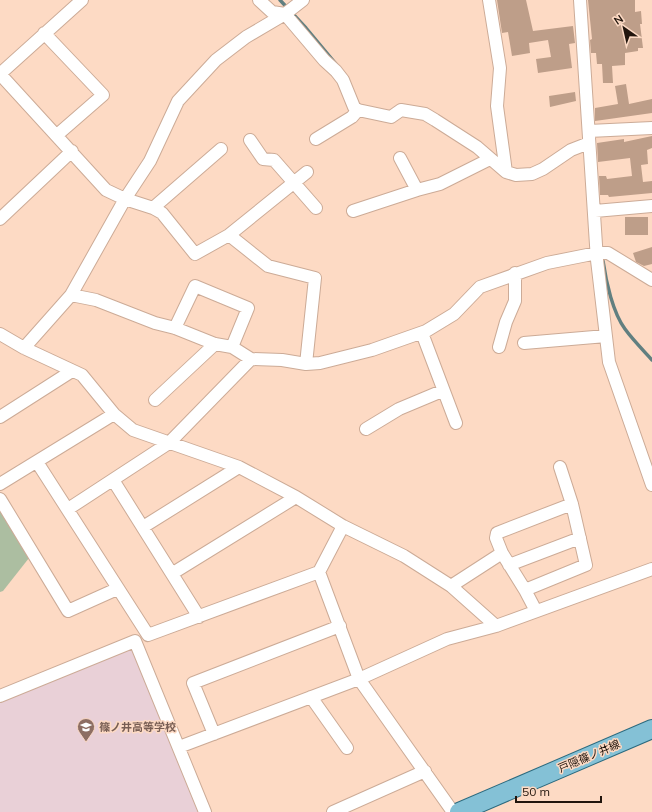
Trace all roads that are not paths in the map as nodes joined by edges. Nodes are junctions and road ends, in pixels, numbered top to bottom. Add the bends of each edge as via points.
1 (82, 0) edge
2 (259, 0) edge
3 (489, 0) edge
4 (580, 0) edge
5 (292, 8) edge
6 (44, 33) junction
7 (1, 74) edge
8 (358, 110) junction
9 (652, 128) edge
10 (589, 131) junction
11 (57, 135) junction
12 (316, 139) dead end
13 (250, 140) dead end
14 (589, 143) junction
15 (221, 149) dead end
16 (72, 151) junction
17 (400, 158) dead end
18 (490, 159) junction
19 (307, 172) dead end
20 (506, 172) junction
21 (294, 183) junction
22 (417, 190) junction
23 (125, 200) junction
24 (652, 206) edge
25 (153, 208) junction
26 (316, 208) dead end
27 (353, 211) dead end
28 (594, 211) junction
29 (0, 219) edge
30 (230, 235) junction
31 (597, 253) junction
32 (515, 273) junction
33 (652, 280) edge
34 (71, 295) junction
35 (175, 328) junction
36 (422, 333) junction
37 (0, 334) edge
38 (606, 336) junction
39 (524, 343) dead end
40 (215, 344) junction
41 (232, 347) junction
42 (499, 347) dead end
43 (24, 348) junction
44 (251, 359) junction
45 (306, 364) junction
46 (72, 371) junction
47 (442, 392) junction
48 (155, 400) dead end
49 (114, 414) junction
50 (0, 417) edge
51 (456, 423) dead end
52 (366, 429) dead end
53 (169, 443) junction
54 (37, 462) junction
55 (560, 466) dead end
56 (239, 467) junction
57 (113, 480) junction
58 (0, 484) edge
59 (652, 485) edge
60 (296, 497) junction
61 (0, 499) edge
62 (572, 504) junction
63 (68, 509) junction
64 (343, 526) junction
65 (143, 527) junction
66 (580, 538) junction
67 (502, 553) junction
68 (509, 565) junction
69 (652, 569) edge
70 (319, 572) junction
71 (173, 573) junction
72 (451, 586) junction
73 (117, 589) junction
74 (525, 590) junction
75 (536, 612) junction
76 (199, 617) junction
77 (340, 626) junction
78 (496, 626) junction
79 (359, 679) junction
80 (0, 696) edge
81 (311, 697) junction
82 (652, 729) edge
83 (214, 734) junction
84 (179, 747) junction
85 (347, 748) dead end
86 (424, 771) junction
87 (205, 812) edge
88 (333, 812) edge
89 (453, 812) edge
90 (459, 812) edge

1 - 6 street
2 - 5 street via 272,12
3 - 20 street via 500,68 497,106
4 - 10 street
5 - 8 street via 324,60 343,80 354,107
5 - 23 street via 216,60 196,80 178,101 150,161
6 - 7 street
6 - 11 street via 103,95
7 - 11 street
8 - 12 street via 352,117
8 - 18 street via 390,117 401,110 425,114 477,147
9 - 10 street
10 - 14 street
11 - 16 street
13 - 21 street via 263,159 274,160
14 - 20 street via 571,150 543,170 532,174 516,175
14 - 28 street
15 - 25 street
16 - 23 street via 106,190
16 - 29 street
17 - 22 street
18 - 20 street
18 - 22 street via 440,184
19 - 21 street
21 - 26 street
21 - 30 street
22 - 27 street
23 - 25 street
23 - 34 street
24 - 28 street
25 - 30 street via 162,213 195,254
28 - 31 street
30 - 45 street via 268,266 315,278
31 - 32 street via 546,263
31 - 33 street via 608,253
31 - 38 street
32 - 36 street via 480,287 454,314
32 - 42 street via 515,301
34 - 35 street via 96,300
34 - 43 street
35 - 40 street
35 - 41 street via 196,286 248,308
36 - 45 street via 372,350
36 - 47 street
37 - 43 street
38 - 39 street
38 - 59 street via 609,362
40 - 41 street
40 - 48 street
41 - 44 street
43 - 46 street
44 - 45 street
44 - 53 street
46 - 49 street via 82,376
46 - 50 street
47 - 51 street
47 - 52 street via 399,409
49 - 53 street via 133,430
49 - 54 street
53 - 56 street
53 - 57 street
54 - 58 street
54 - 63 street
55 - 62 street
56 - 60 street
56 - 65 street
57 - 63 street
57 - 65 street
60 - 64 street
60 - 71 street
61 - 73 street via 68,611
62 - 66 street
62 - 67 street via 498,533 496,538
63 - 73 street
64 - 70 street
64 - 72 street via 404,556
65 - 71 street
66 - 68 street
66 - 74 street via 586,565
67 - 68 street
67 - 72 street
68 - 74 street
69 - 75 street
70 - 76 street
70 - 77 street
71 - 76 street
72 - 78 street
73 - 76 street via 148,635
74 - 75 street
75 - 78 street
77 - 79 street
77 - 83 street via 193,682
78 - 79 street via 447,639
79 - 81 street
79 - 86 street
80 - 84 street via 135,641
81 - 83 street
81 - 85 street
82 - 90 main road, 戸隠篠ノ井線
83 - 84 street
84 - 87 street
86 - 88 street
86 - 89 street

